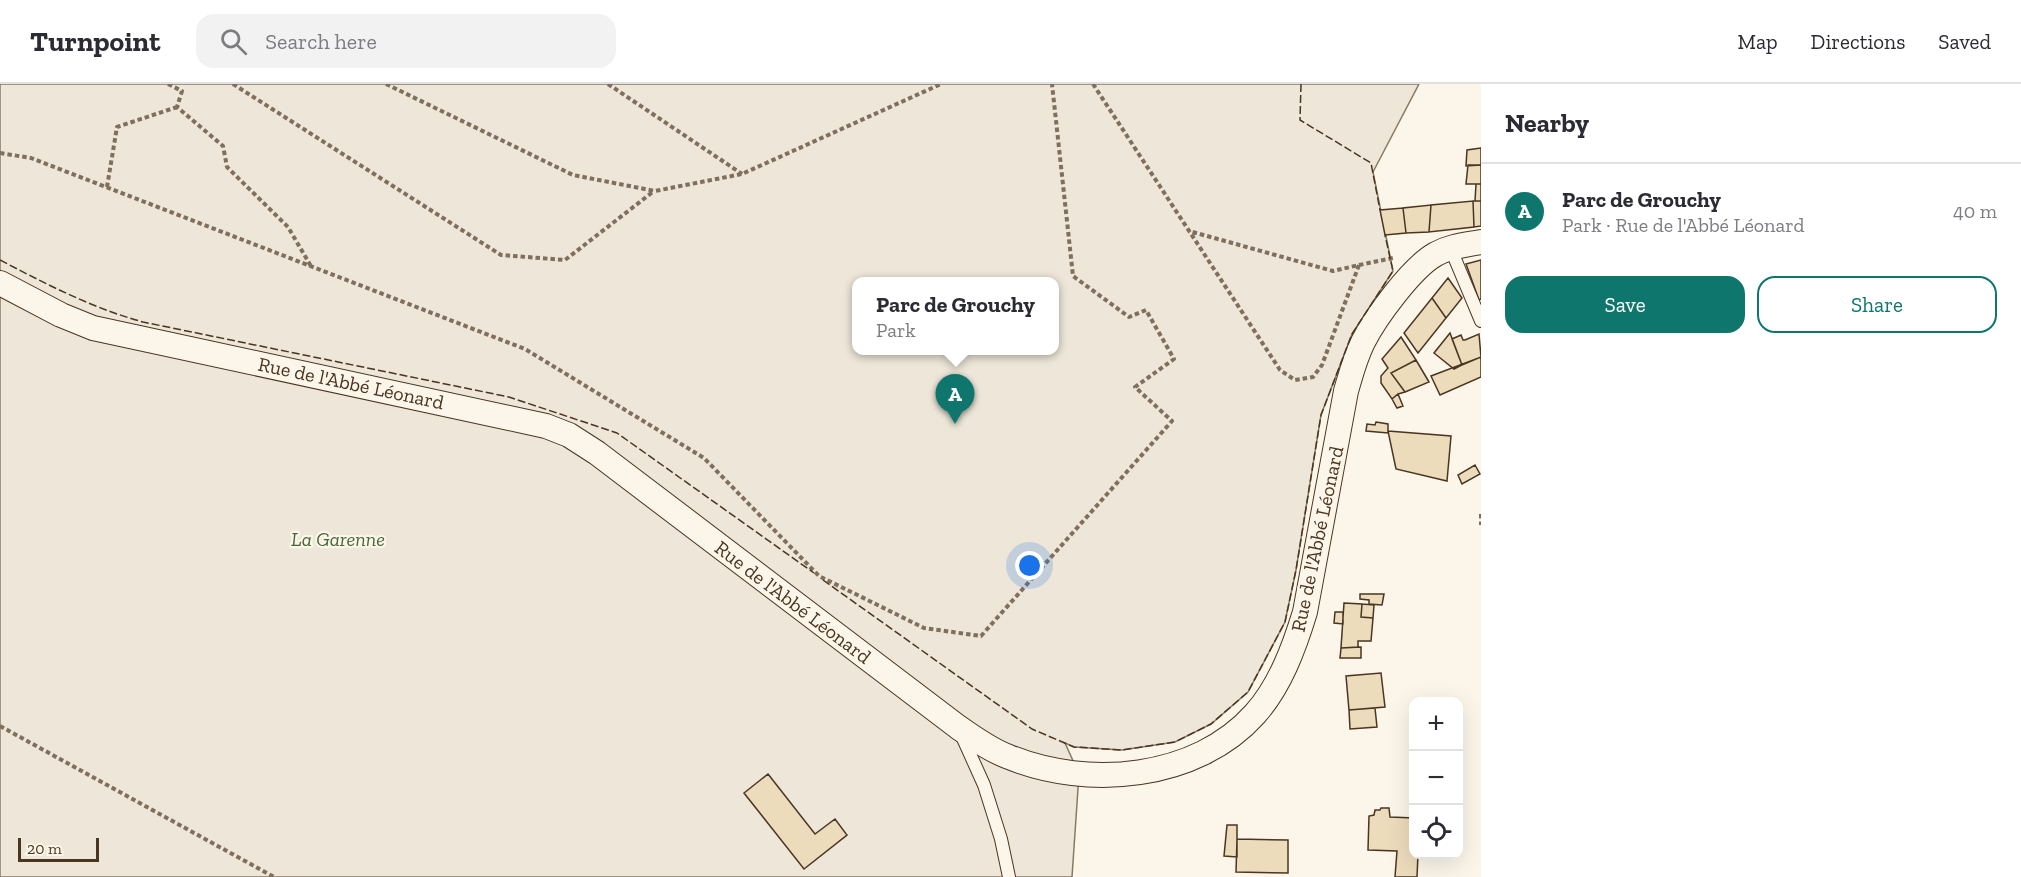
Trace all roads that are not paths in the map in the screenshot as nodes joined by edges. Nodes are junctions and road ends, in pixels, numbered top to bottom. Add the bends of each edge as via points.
1 (1481, 243) edge
2 (1450, 247) junction
3 (0, 283) edge
4 (1481, 321) edge
5 (958, 727) junction
6 (1009, 877) edge

1 - 2 street
2 - 4 lane
2 - 5 street, Rue de l'Abbé Léonard via 1419,267 1363,341 1346,391 1305,612 1296,641 1268,696 1240,729 1177,764 1112,775 1079,774 1009,758
3 - 5 street, Rue de l'Abbé Léonard via 93,328 509,417 569,435
5 - 6 lane via 984,785

